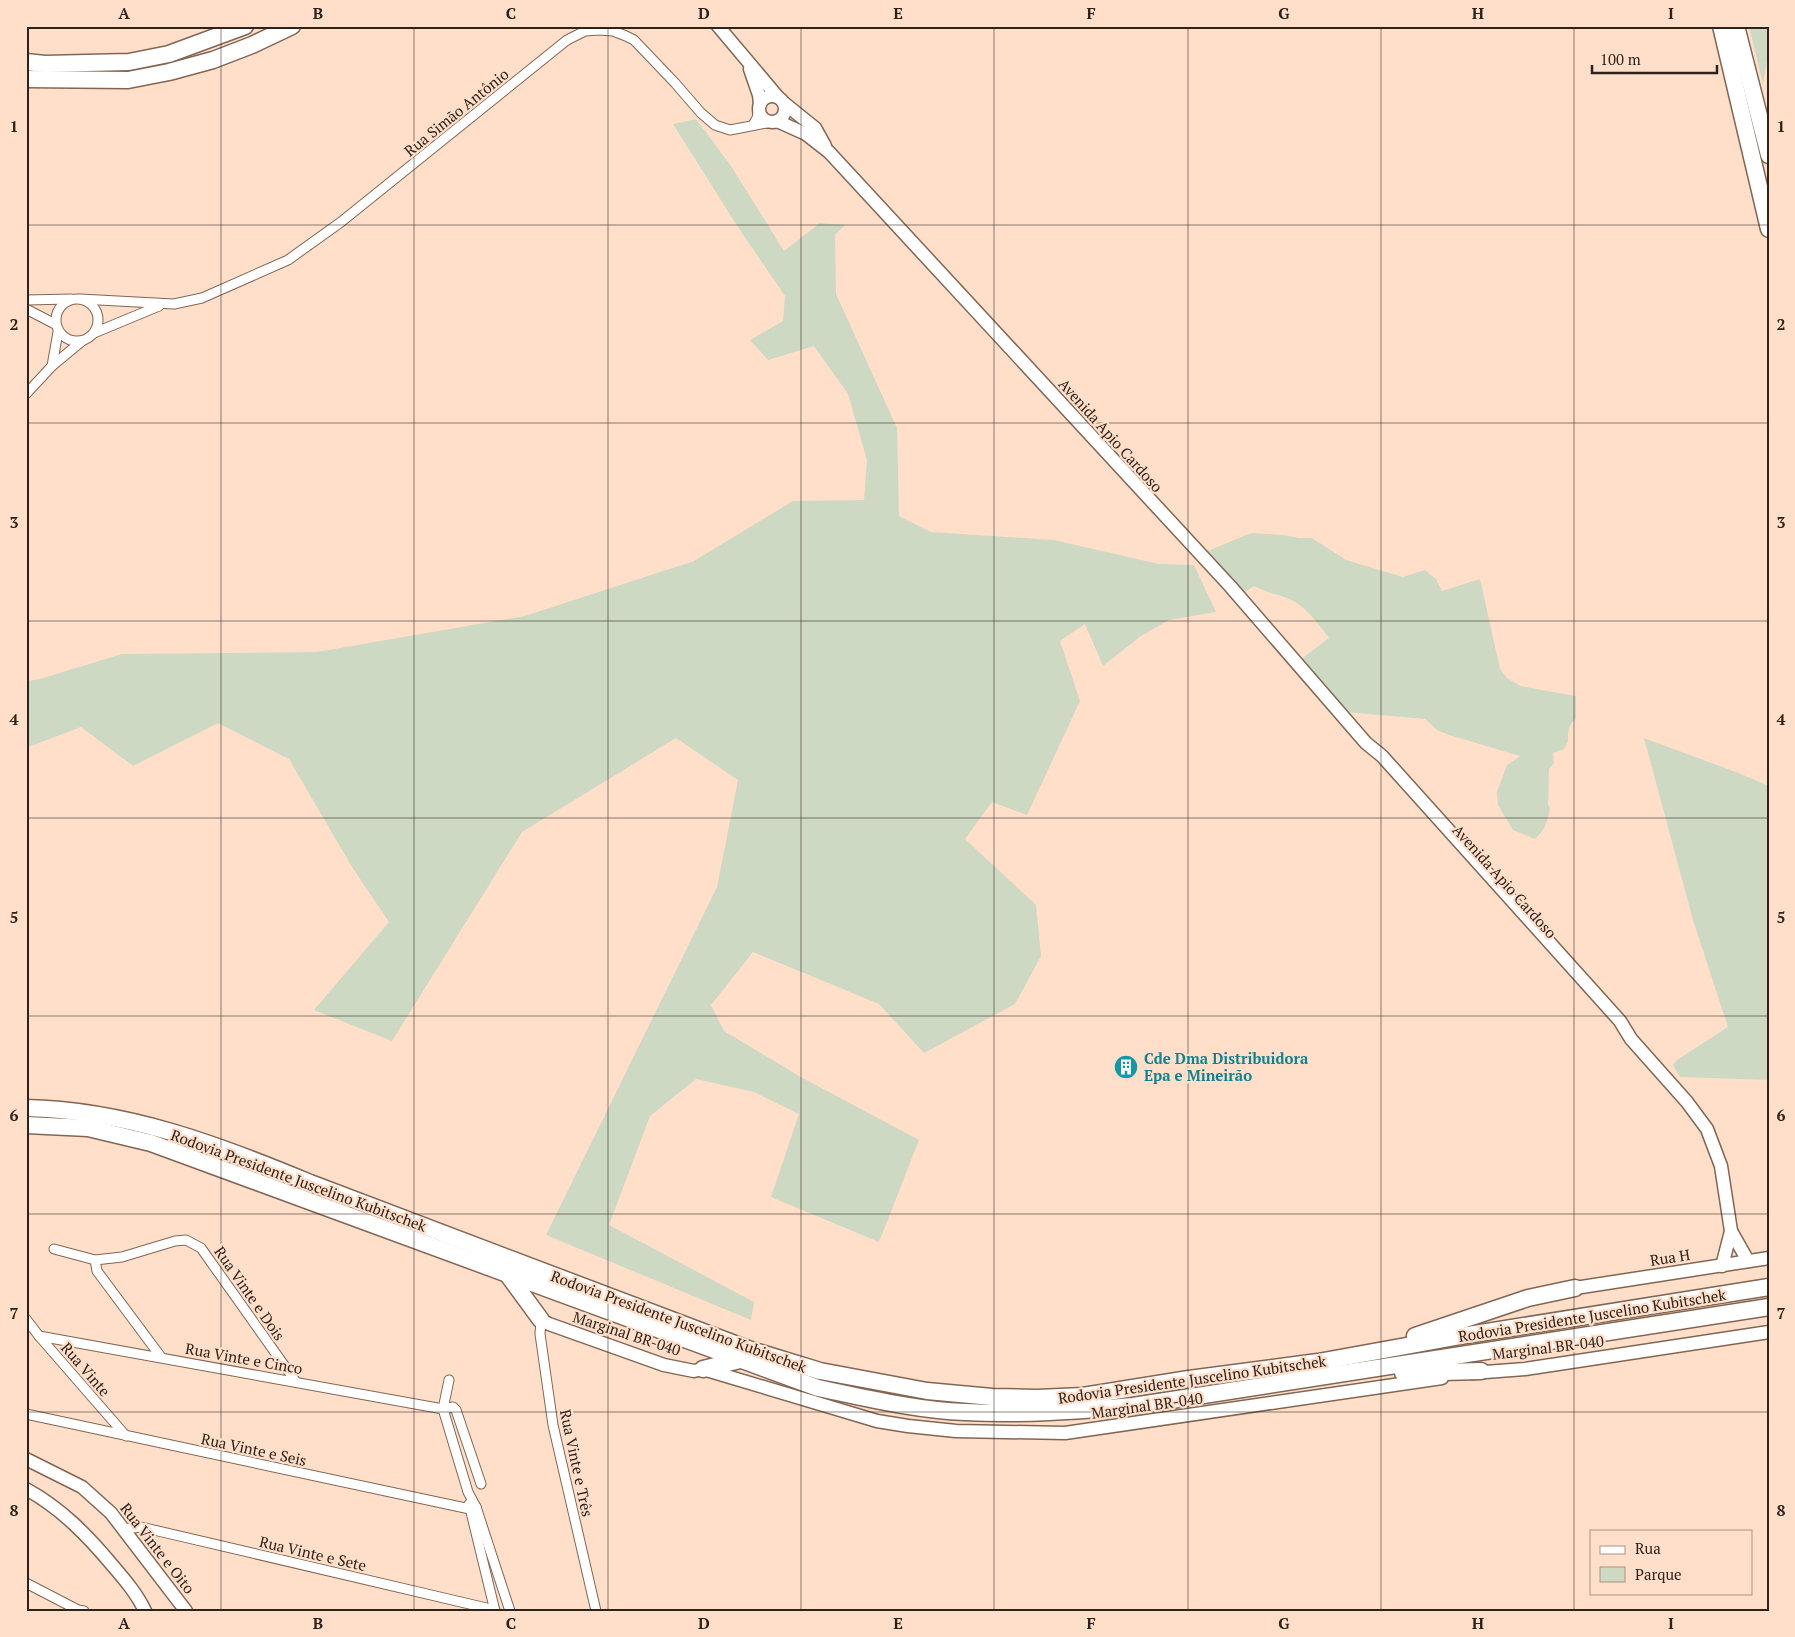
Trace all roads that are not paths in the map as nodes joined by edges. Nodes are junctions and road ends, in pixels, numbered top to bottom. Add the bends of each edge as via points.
1 (245, 26) edge
2 (292, 26) edge
3 (718, 26) edge
4 (1721, 26) edge
5 (1736, 26) edge
6 (26, 62) edge
7 (748, 64) junction
8 (26, 79) edge
9 (781, 100) junction
10 (759, 106) junction
11 (774, 121) junction
12 (753, 125) junction
13 (829, 152) junction
14 (1769, 155) edge
15 (1769, 230) edge
16 (77, 299) junction
17 (26, 300) edge
18 (161, 304) junction
19 (26, 309) edge
20 (57, 328) junction
21 (94, 333) junction
22 (82, 341) junction
23 (52, 366) junction
24 (26, 394) edge
25 (26, 1108) edge
26 (34, 1125) edge
27 (26, 1130) edge
28 (1731, 1231) junction
29 (54, 1249) dead end
30 (1769, 1258) edge
31 (95, 1260) junction
32 (1748, 1261) junction
33 (1722, 1266) junction
34 (508, 1275) junction
35 (1575, 1288) joint
36 (1769, 1288) edge
37 (1769, 1307) edge
38 (26, 1319) edge
39 (541, 1320) junction
40 (1769, 1332) edge
41 (39, 1336) junction
42 (1358, 1356) junction
43 (160, 1357) junction
44 (740, 1360) junction
45 (703, 1369) junction
46 (1481, 1372) junction
47 (1353, 1373) junction
48 (449, 1380) dead end
49 (296, 1382) junction
50 (443, 1409) junction
51 (26, 1414) edge
52 (126, 1436) junction
53 (26, 1459) edge
54 (481, 1484) dead end
55 (26, 1489) edge
56 (473, 1508) junction
57 (125, 1529) junction
58 (26, 1583) edge
59 (495, 1610) edge
60 (84, 1611) edge
61 (145, 1611) edge
62 (186, 1611) edge
63 (510, 1611) edge
64 (596, 1611) edge

1 - 6 highway via 169,54 129,62
2 - 8 highway via 213,60 128,80
3 - 7 main road, Avenida Apio Cardoso
4 - 15 highway
5 - 14 highway
7 - 9 main road, Avenida Apio Cardoso
7 - 10 main road, Avenida Apio Cardoso via 759,95
9 - 10 main road via 767,96
9 - 11 main road via 784,114
9 - 13 main road, Avenida Apio Cardoso via 815,128
10 - 11 main road via 763,118
10 - 12 street
11 - 12 street, Rua Simão Antônio
11 - 13 main road, Avenida Apio Cardoso via 806,134
12 - 18 street, Rua Simão Antônio via 730,130 714,126 634,40 613,31 585,31 567,40 336,226 288,260 202,298
13 - 28 main road, Avenida Apio Cardoso via 1230,586 1366,743 1376,762 1687,1102 1707,1130 1721,1166
16 - 17 street, Rua Simão Antônio
16 - 18 street, Rua Simão Antônio
16 - 20 street via 62,305 56,317
16 - 21 street via 93,306 97,312
18 - 21 street, Rua Simão Antônio
19 - 20 street
20 - 22 street via 69,340
20 - 23 street
21 - 22 street
22 - 23 street
23 - 24 street
25 - 42 highway, Rodovia Presidente Juscelino Kubitschek via 98,1114 181,1135 748,1349 820,1371 895,1386 992,1397 1083,1396
26 - 27 highway
26 - 34 highway, Rodovia Presidente Juscelino Kubitschek via 88,1128 151,1144
28 - 32 main road, Avenida Apio Cardoso
28 - 33 main road, Avenida Apio Cardoso
29 - 31 street, Rua Vinte e Dois
30 - 32 main road, Rua H
31 - 43 street via 97,1271
31 - 49 street, Rua Vinte e Dois via 122,1257 175,1241 186,1240 201,1248
32 - 33 main road, Rua H
33 - 35 main road, Rua H
34 - 39 highway
34 - 44 highway, Rodovia Presidente Juscelino Kubitschek
35 - 42 highway via 1528,1298
36 - 42 highway, Rodovia Presidente Juscelino Kubitschek via 1461,1336
37 - 47 highway, Rodovia Presidente Juscelino Kubitschek
38 - 41 street, Rua Vinte
39 - 45 main road, Marginal BR-040 via 664,1365 694,1371
39 - 64 street, Rua Vinte e Três via 540,1334 553,1425
40 - 46 main road, Marginal BR-040 via 1526,1369
41 - 43 street, Rua Vinte e Cinco
41 - 52 street, Rua Vinte
43 - 49 street, Rua Vinte e Cinco
44 - 45 highway
44 - 47 highway, Rodovia Presidente Juscelino Kubitschek via 818,1388 892,1404 964,1412 1051,1413 1133,1406
45 - 46 main road, Marginal BR-040 via 877,1421 956,1431 1065,1433
46 - 47 highway
48 - 50 street
49 - 50 street, Rua Vinte e Cinco
50 - 54 street via 453,1407 456,1410
50 - 56 street
51 - 52 street, Rua Vinte e Seis
52 - 56 street, Rua Vinte e Seis
53 - 57 main road, Rua Vinte e Oito via 82,1487
55 - 61 main road via 61,1511 80,1529 129,1585
56 - 59 street
56 - 63 street
57 - 59 street, Rua Vinte e Sete via 141,1527
57 - 62 main road, Rua Vinte e Oito
58 - 60 street

